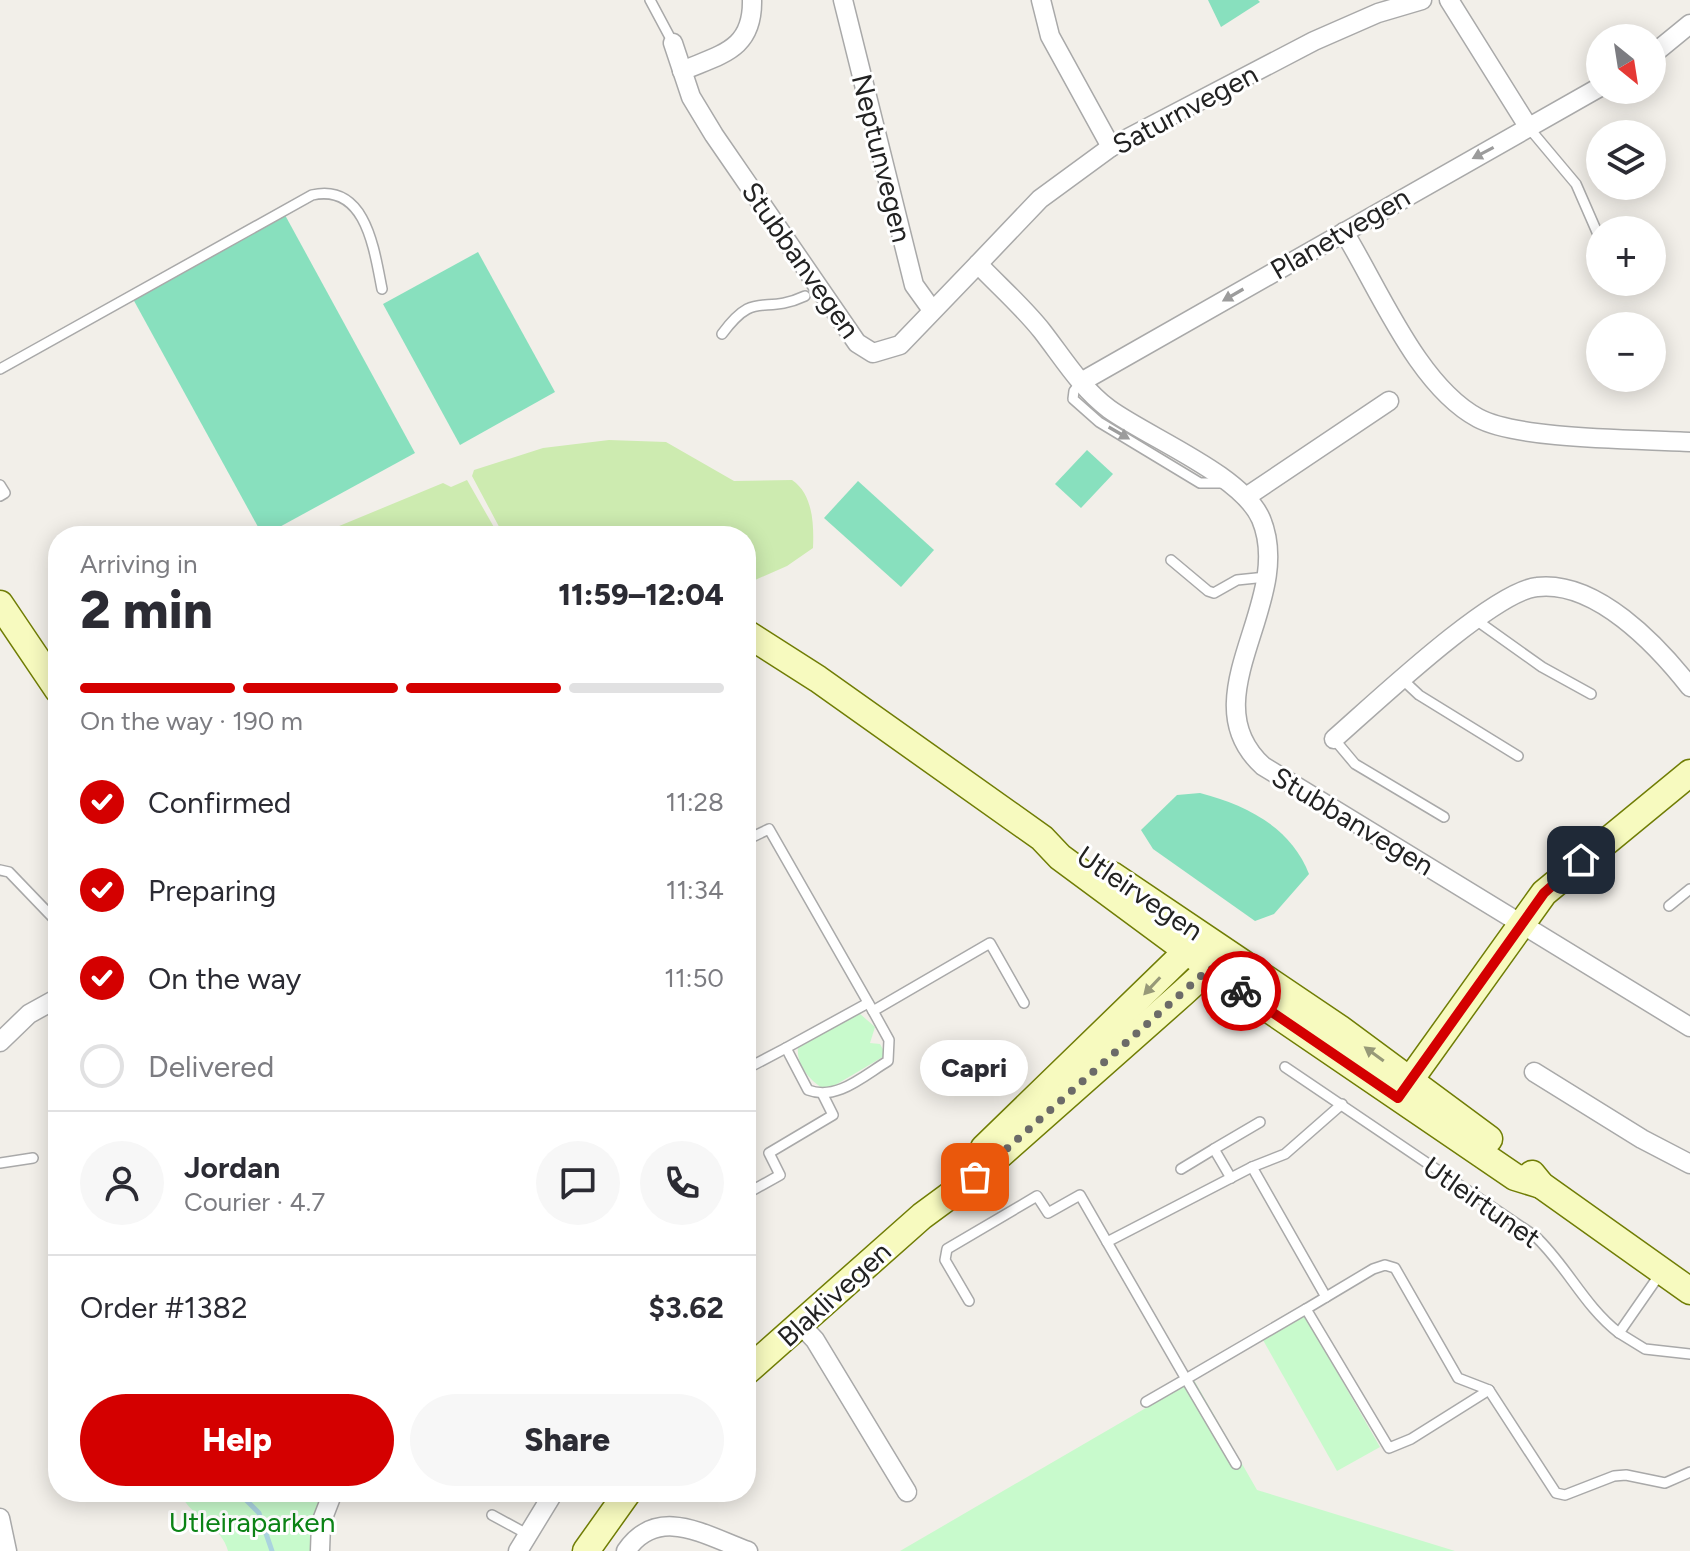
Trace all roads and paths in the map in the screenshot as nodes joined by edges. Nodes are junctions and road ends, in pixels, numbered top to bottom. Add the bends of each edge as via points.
1 (650, 0) edge
2 (752, 0) edge
3 (843, 0) edge
4 (1041, 0) edge
5 (1422, 0) edge
6 (1449, 0) edge
7 (1690, 24) edge
8 (673, 43) joint
9 (1666, 44) edge
10 (682, 71) junction
11 (1586, 95) edge
12 (1529, 128) junction
13 (1111, 147) junction
14 (1590, 216) edge
15 (1344, 232) junction
16 (978, 264) junction
17 (382, 289) dead end
18 (805, 296) dead end
19 (932, 310) junction
20 (722, 334) dead end
21 (0, 369) edge
22 (1081, 382) junction
23 (1389, 401) dead end
24 (1690, 442) edge
25 (0, 485) edge
26 (0, 496) edge
27 (1246, 497) junction
28 (1171, 560) dead end
29 (1266, 577) junction
30 (0, 604) edge
31 (1476, 620) junction
32 (756, 639) edge
33 (48, 675) edge
34 (1403, 680) junction
35 (1690, 687) edge
36 (1591, 694) dead end
37 (1334, 739) joint
38 (1518, 756) dead end
39 (1690, 773) edge
40 (1444, 817) dead end
41 (756, 835) edge
42 (1042, 838) junction
43 (0, 870) edge
44 (1690, 889) edge
45 (1669, 906) dead end
46 (48, 913) edge
47 (1521, 924) junction
48 (1187, 951) junction
49 (1212, 956) junction
50 (1024, 1003) dead end
51 (48, 1004) edge
52 (870, 1007) junction
53 (1690, 1027) edge
54 (0, 1042) edge
55 (786, 1048) junction
56 (756, 1064) edge
57 (1285, 1067) dead end
58 (1534, 1072) dead end
59 (1404, 1089) junction
60 (823, 1095) junction
61 (1342, 1104) junction
62 (1260, 1122) dead end
63 (1214, 1149) junction
64 (33, 1158) dead end
65 (0, 1163) edge
66 (1690, 1164) edge
67 (1252, 1167) junction
68 (1181, 1169) dead end
69 (1231, 1178) junction
70 (756, 1188) edge
71 (922, 1216) junction
72 (1107, 1242) junction
73 (1662, 1271) junction
74 (1690, 1291) edge
75 (1326, 1297) junction
76 (969, 1301) dead end
77 (1306, 1309) junction
78 (800, 1324) junction
79 (1619, 1333) junction
80 (1690, 1354) edge
81 (756, 1363) edge
82 (1186, 1379) junction
83 (1489, 1390) junction
84 (1146, 1402) dead end
85 (1236, 1464) dead end
86 (1690, 1472) edge
87 (907, 1492) dead end
88 (329, 1502) edge
89 (548, 1502) edge
90 (621, 1502) edge
91 (492, 1515) dead end
92 (0, 1518) edge
93 (522, 1543) edge
94 (7, 1551) edge
95 (320, 1551) edge
96 (586, 1551) edge
97 (626, 1551) edge
98 (748, 1551) edge

1 - 8 lane, Stubbanvegen
2 - 10 street via 747,36
3 - 19 street, Neptunvegen via 914,285
4 - 13 street via 1050,36
5 - 13 street, Saturnvegen via 1314,41
6 - 12 street
7 - 9 street
8 - 10 street, Stubbanvegen
10 - 19 street, Stubbanvegen via 714,135 857,343 873,353 894,349
11 - 12 street, Planetvegen
12 - 14 lane via 1576,184
12 -> 15 street, Planetvegen
13 - 16 street, Saturnvegen via 1040,199
15 -> 22 street, Planetvegen
15 - 24 street via 1419,360 1477,418 1526,431
16 - 19 street, Stubbanvegen
16 - 22 street, Stubbanvegen
17 - 21 lane via 366,226 345,197 330,191 312,195
18 - 20 lane via 780,305 747,307
22 - 27 street, Stubbanvegen via 1108,408
23 - 27 street
25 - 26 lane via 5,493
27 - 29 street, Stubbanvegen via 1270,545
28 - 29 lane via 1214,593 1237,580
29 - 47 street, Stubbanvegen via 1234,702 1238,733 1251,756
30 - 33 main road
31 - 34 street
31 - 35 street via 1501,600 1537,587 1556,587 1584,596 1647,637
31 - 36 lane
32 - 42 main road, Utleirvegen
34 - 37 street
34 - 38 lane
37 - 40 lane via 1355,764
39 - 47 main road via 1558,879
41 - 52 lane via 769,829
42 - 48 main road, Utleirvegen
42 - 49 main road, Utleirvegen via 1068,845
43 - 46 lane via 9,872
44 - 45 lane
47 - 53 street, Stubbanvegen
47 - 59 main road
48 - 49 main road, Blaklivegen
48 -> 71 main road, Blaklivegen via 964,1167
49 - 59 main road, Utleirvegen
49 - 71 main road, Blaklivegen via 975,1177
50 - 52 lane via 990,943
51 - 54 street
52 - 55 lane
52 - 60 lane via 889,1040 888,1061
55 - 56 lane
55 - 60 lane via 808,1090
57 - 61 lane, Utleirtunet
58 - 66 street
59 - 73 main road, Utleirvegen via 1524,1165 1541,1185
60 - 70 lane via 833,1115 769,1153 780,1175
61 - 67 lane via 1285,1154
61 - 79 lane, Utleirtunet via 1535,1236 1589,1305
62 - 63 lane
63 - 68 lane
63 - 69 lane
64 - 65 lane
67 - 69 lane
67 - 75 lane
69 - 72 lane
71 - 78 main road, Blaklivegen
72 - 76 lane via 1080,1195 1048,1213 1037,1196 947,1249 945,1260
72 - 82 lane
73 - 74 main road, Utleirvegen
73 - 79 lane
75 - 77 lane
75 - 83 lane via 1373,1269 1395,1268 1458,1378
77 - 82 lane
77 - 83 lane via 1389,1448
78 - 81 main road, Blaklivegen
78 - 87 street via 815,1340
79 - 80 lane, Utleirtunet via 1645,1349
82 - 84 lane
82 - 85 lane
83 - 86 lane via 1556,1493 1565,1495 1626,1475 1665,1483
88 - 95 street via 321,1523
89 - 93 street
90 - 96 main road
91 - 93 lane
92 - 94 street
97 - 98 street via 641,1532 665,1524

